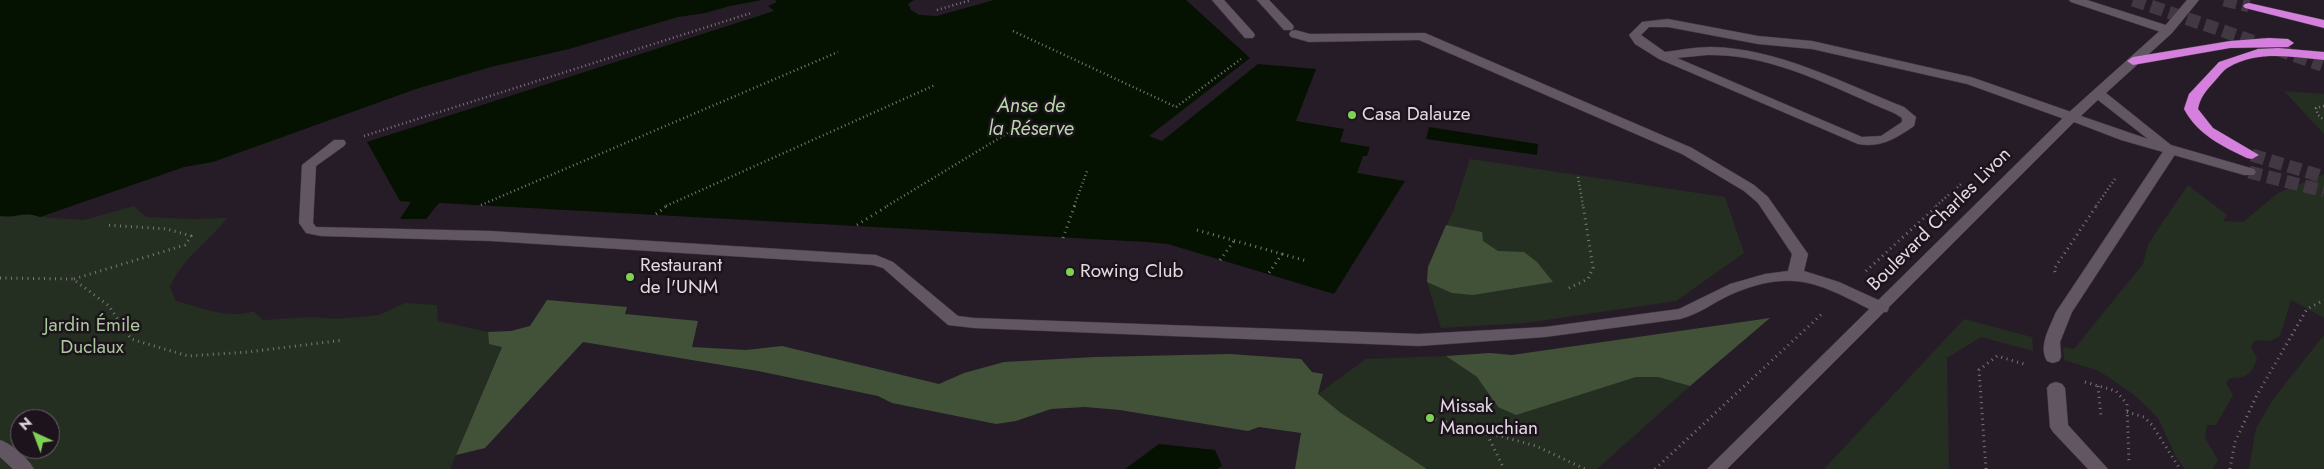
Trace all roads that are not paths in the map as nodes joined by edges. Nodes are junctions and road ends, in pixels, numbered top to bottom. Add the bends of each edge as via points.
1 (1218, 0) edge
2 (1263, 0) edge
3 (2075, 0) edge
4 (2194, 0) edge
5 (2249, 6) tunnel mouth
6 (2324, 24) edge
7 (2168, 30) junction
8 (1249, 35) dead end
9 (2324, 48) edge
10 (1663, 56) junction
11 (2133, 61) junction
12 (2323, 63) edge
13 (2098, 92) junction
14 (2072, 117) junction
15 (339, 143) road end
16 (2171, 150) junction
17 (2252, 155) tunnel mouth
18 (2249, 172) tunnel mouth
19 (1795, 276) junction
20 (1880, 308) junction
21 (2053, 357) dead end
22 (2056, 388) dead end
23 (0, 447) edge
24 (25, 469) edge
25 (1716, 469) edge
26 (2099, 469) edge

1 - 8 main road
2 - 19 main road via 1291,30 1309,38 1421,36 1687,151 1763,200 1800,254
3 - 7 main road
4 - 7 main road, Boulevard Charles Livon
5 - 6 highway
7 - 11 main road, Boulevard Charles Livon
9 - 11 highway via 2256,42
10 - 10 main road via 1872,144 1884,142 1908,123 1909,116 1899,110 1807,72 1776,63 1714,51
10 - 14 main road via 1639,41 1635,35 1638,30 1654,22 1668,23 1758,40 1823,47 1976,82
11 - 13 main road, Boulevard Charles Livon
12 - 17 highway via 2278,52 2246,55 2222,66 2194,97 2191,109 2202,125
13 - 14 main road, Boulevard Charles Livon
13 - 16 main road
14 - 16 main road
14 - 20 main road, Boulevard Charles Livon
15 - 19 main road via 309,165 306,223 311,230 501,237 876,260 888,265 954,321 1367,339 1468,338 1545,332 1680,314 1701,307 1726,290
16 - 18 main road
16 - 21 main road via 2064,312 2052,342
19 - 20 main road via 1845,290
20 - 25 main road, Boulevard Charles Livon
22 - 26 main road via 2059,428
23 - 24 main road

